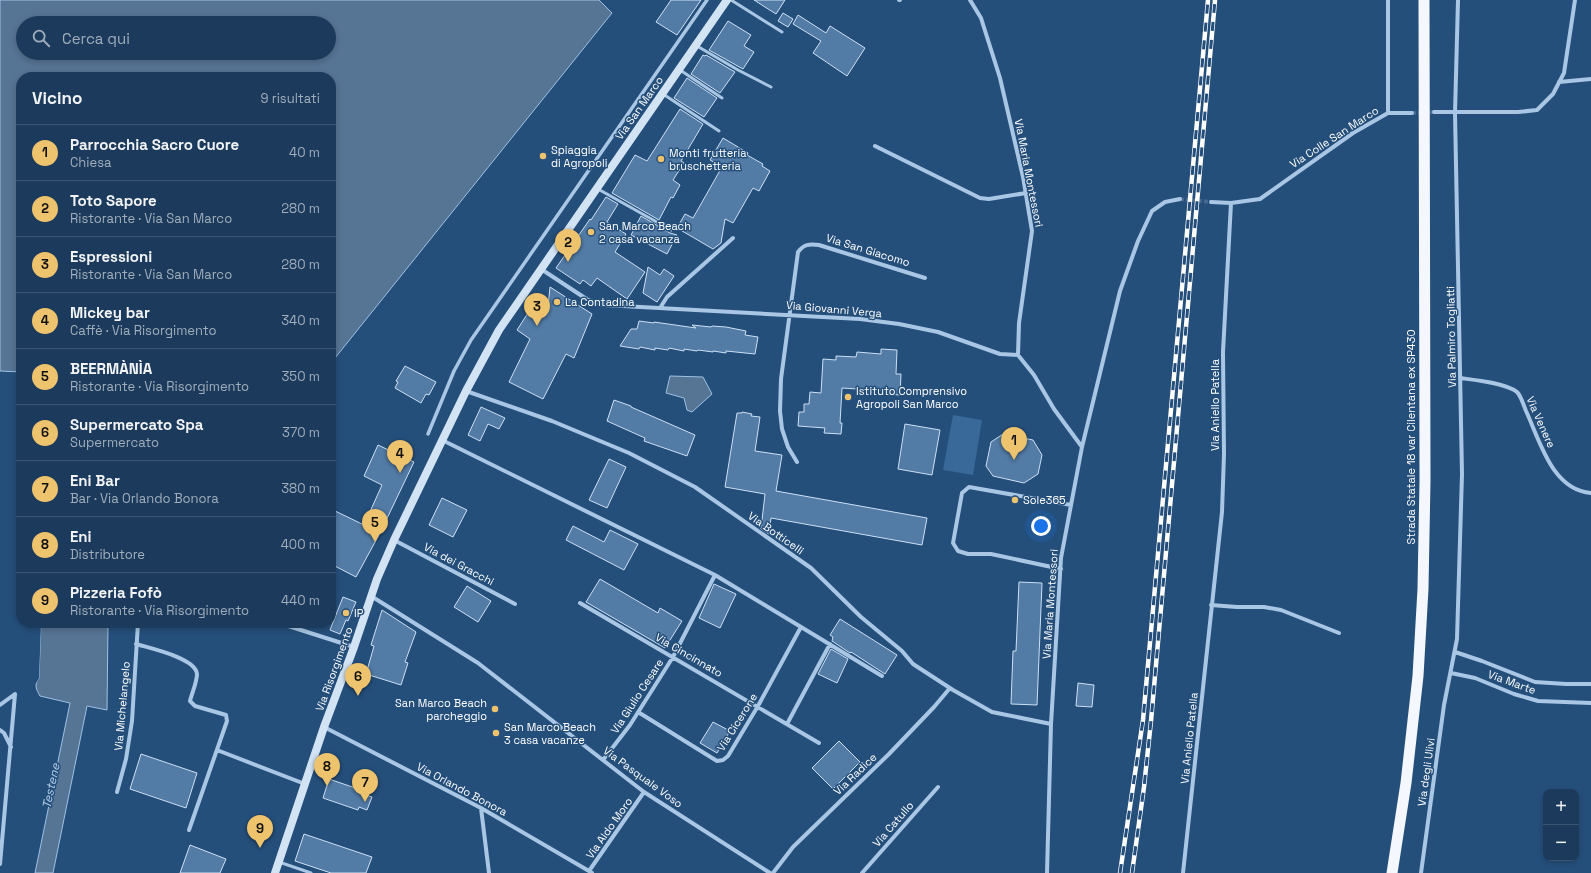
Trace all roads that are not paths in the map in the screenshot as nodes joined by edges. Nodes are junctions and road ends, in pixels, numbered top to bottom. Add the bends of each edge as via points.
1 (707, 0) edge
2 (727, 0) edge
3 (731, 0) edge
4 (970, 0) edge
5 (1388, 0) edge
6 (1424, 0) edge
7 (1458, 0) edge
8 (1574, 0) edge
9 (782, 32) dead end
10 (695, 45) junction
11 (679, 69) junction
12 (1591, 79) edge
13 (1559, 82) junction
14 (771, 87) dead end
15 (662, 94) junction
16 (722, 98) dead end
17 (1434, 112) tunnel mouth
18 (1455, 112) junction
19 (1388, 113) junction
20 (1412, 113) tunnel mouth
21 (719, 131) dead end
22 (875, 146) dead end
23 (597, 188) junction
24 (1026, 193) junction
25 (1180, 199) tunnel mouth
26 (1211, 202) tunnel mouth
27 (1231, 204) junction
28 (671, 230) dead end
29 (733, 238) dead end
30 (541, 269) junction
31 (925, 278) dead end
32 (660, 308) junction
33 (790, 314) junction
34 (1018, 355) junction
35 (1460, 378) junction
36 (466, 391) junction
37 (428, 434) dead end
38 (442, 440) junction
39 (1082, 447) junction
40 (797, 462) dead end
41 (1591, 493) edge
42 (1071, 505) junction
43 (394, 540) junction
44 (1061, 569) junction
45 (715, 575) junction
46 (371, 596) junction
47 (580, 603) dead end
48 (515, 604) dead end
49 (1211, 605) junction
50 (801, 627) junction
51 (138, 628) edge
52 (295, 628) edge
53 (1339, 633) dead end
54 (136, 644) junction
55 (830, 644) junction
56 (354, 647) junction
57 (1455, 652) junction
58 (673, 656) junction
59 (1451, 673) junction
60 (882, 676) dead end
61 (1591, 684) edge
62 (950, 688) junction
63 (1591, 703) edge
64 (0, 705) edge
65 (758, 706) junction
66 (638, 712) junction
67 (788, 724) junction
68 (1051, 724) junction
69 (324, 727) junction
70 (0, 730) edge
71 (819, 743) dead end
72 (11, 748) junction
73 (216, 750) junction
74 (603, 760) junction
75 (305, 784) junction
76 (938, 787) dead end
77 (117, 792) dead end
78 (644, 792) junction
79 (481, 808) junction
80 (189, 830) dead end
81 (279, 862) junction
82 (0, 864) edge
83 (591, 872) edge
84 (275, 873) edge
85 (311, 873) edge
86 (489, 873) edge
87 (770, 873) edge
88 (773, 873) edge
89 (862, 873) edge
90 (1047, 873) edge
91 (1183, 873) edge
92 (1392, 873) edge
93 (1422, 873) edge

1 - 37 street via 471,340 454,371
2 - 10 main road, Via San Marco
3 - 9 lane
4 - 24 street, Via Maria Montessori via 981,18 1000,78
5 - 19 street, Via Colle San Marco
6 - 92 highway, Strada Statale 18 var Cilentana ex SP430 via 1423,589 1418,676 1406,783
7 - 18 street, Via Palmiro Togliatti
8 - 13 street via 1564,73
10 - 11 main road, Via San Marco
10 - 14 lane
11 - 15 main road, Via San Marco
11 - 16 lane
12 - 13 street
13 - 18 street via 1553,94 1537,110
15 - 21 lane
15 - 23 main road, Via San Marco
17 - 18 street
18 - 35 street, Via Palmiro Togliatti
19 - 20 street
19 - 27 street, Via Colle San Marco via 1353,133 1260,199
22 - 24 street via 980,198
23 - 28 lane
23 - 30 main road, Via San Marco
24 - 34 street, Via Maria Montessori via 1032,230 1019,324
25 - 39 street, Via Maria Montessori via 1165,202 1152,211 1138,241 1120,291
26 - 27 street, Via Colle San Marco
27 - 49 street, Via Aniello Patella via 1223,352 1222,512
29 - 32 street via 666,297
30 - 32 street, Via Giovanni Verga via 588,300 604,305
30 - 36 main road, Via San Marco via 499,330
31 - 33 street, Via San Giacomo via 810,244 798,252
32 - 33 street, Via Giovanni Verga
33 - 34 street, Via Giovanni Verga via 899,324 938,332 1000,354
33 - 40 street via 780,411 784,435
34 - 39 street
35 - 41 street, Via Venere via 1517,392 1557,474 1564,482 1581,492
35 - 57 street, Via Palmiro Togliatti via 1462,474
36 - 38 main road, Via Risorgimento
36 - 62 street, Via Botticelli via 608,444 695,487 811,568 913,664
38 - 43 main road, Via Risorgimento
38 - 45 street
39 - 42 street, Via Maria Montessori
42 - 44 street, Via Maria Montessori
42 - 44 street via 969,487 962,493 953,543 958,551 968,554 991,554
43 - 46 main road, Via Risorgimento
43 - 48 street, Via dei Gracchi
44 - 68 street, Via Maria Montessori
45 - 50 street
45 - 58 street, Via Giulio Cesare
46 - 56 main road, Via Risorgimento
46 - 74 street, Via Pasquale Voso via 478,663
47 - 58 street, Via Cincinnato
49 - 53 street via 1264,606
49 - 91 street, Via Aniello Patella
50 - 55 street
50 - 65 street, Via Cicerone
51 - 54 street, Via Michelangelo
52 - 56 street
54 - 73 street via 185,660 195,668 197,673 190,702 226,716
54 - 77 street, Via Michelangelo via 132,721
55 - 60 street
55 - 67 street
56 - 69 main road, Via Risorgimento
57 - 59 street, Via Palmiro Togliatti
57 - 61 street via 1534,682
58 - 65 street, Via Cincinnato
58 - 66 street, Via Giulio Cesare
59 - 63 street, Via Marte via 1475,678 1538,701
59 - 93 street, Via degli Ulivi via 1444,705
62 - 68 street, Via Botticelli via 992,712
62 - 88 street, Via Radice via 889,754 793,848
64 - 72 street via 15,694
65 - 66 street, Via Cicerone via 728,756 723,760 717,760
65 - 67 street, Via Cincinnato
66 - 74 street, Via Giulio Cesare
67 - 71 street, Via Cincinnato
68 - 90 street, Via Maria Montessori
69 - 75 main road, Via Risorgimento
69 - 79 street, Via Orlando Bonora
70 - 72 street
72 - 82 street
73 - 75 street
73 - 80 street
74 - 78 street, Via Pasquale Voso
75 - 81 main road, Via Risorgimento
76 - 89 street, Via Catullo
78 - 83 street, Via Aldo Moro
78 - 87 street, Via Pasquale Voso
79 - 83 street, Via Orlando Bonora
79 - 86 street
81 - 84 main road, Via Risorgimento
81 - 85 lane

